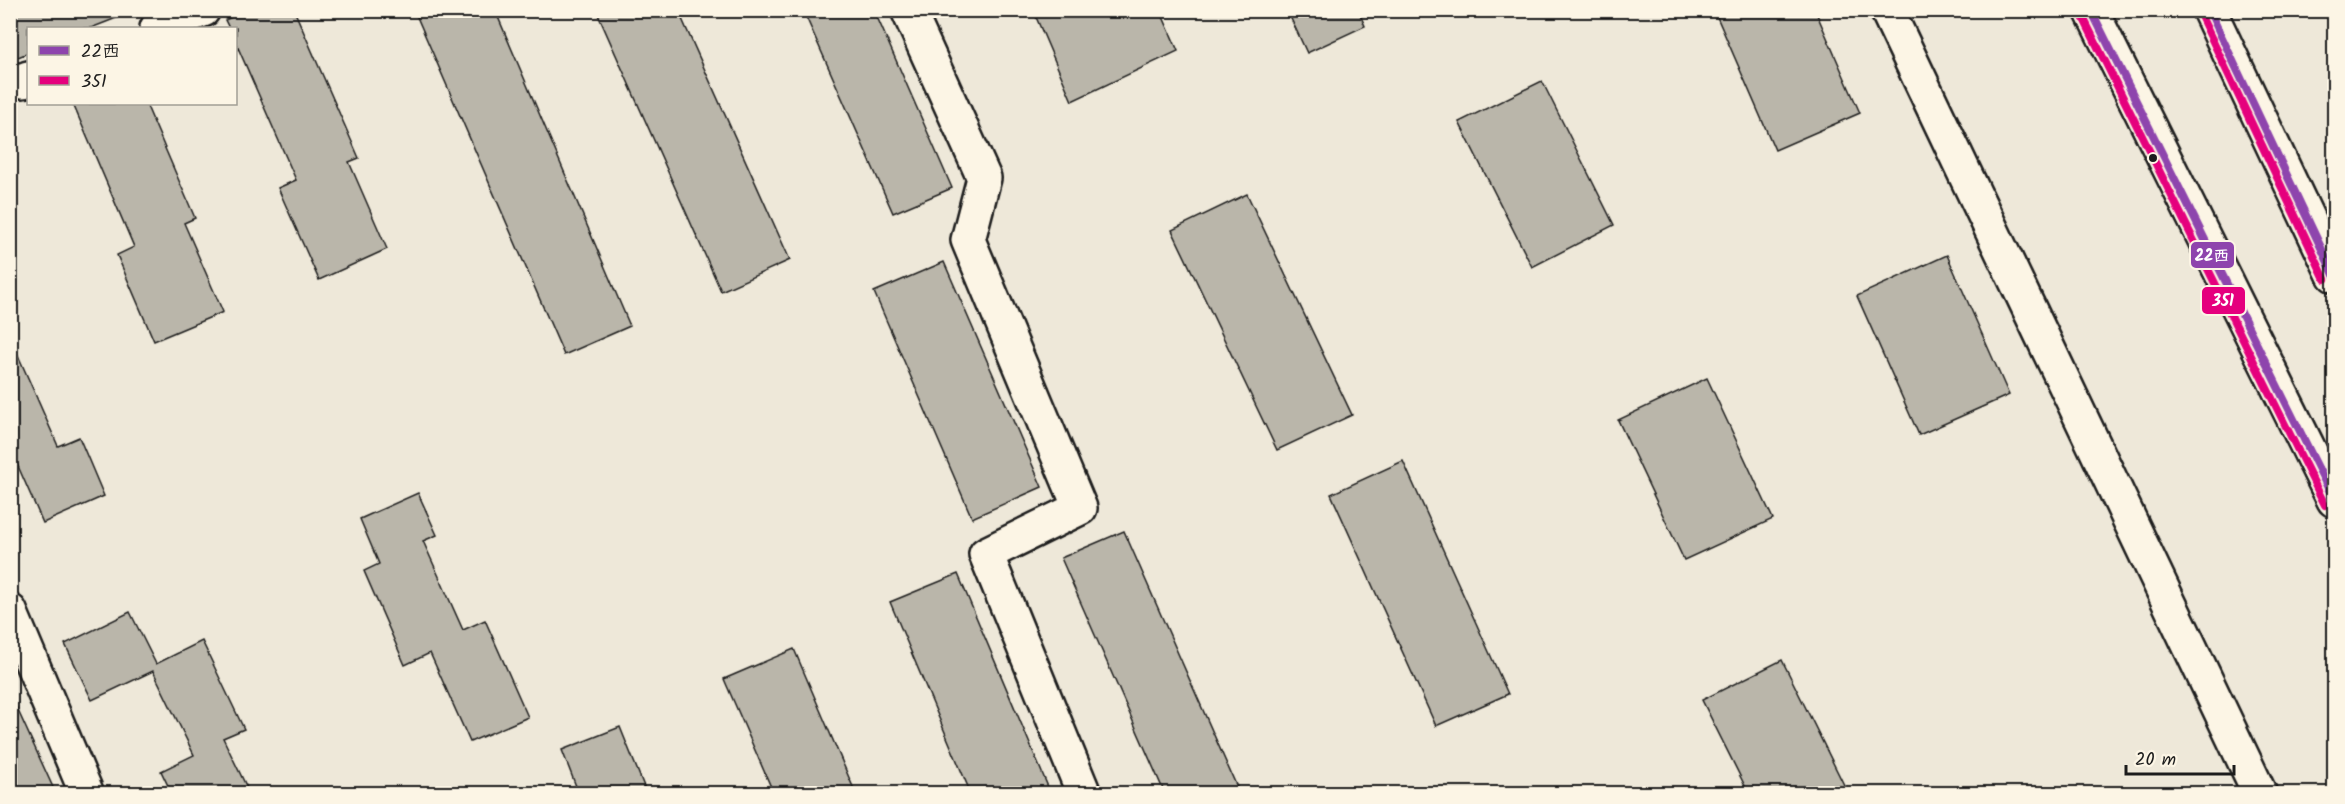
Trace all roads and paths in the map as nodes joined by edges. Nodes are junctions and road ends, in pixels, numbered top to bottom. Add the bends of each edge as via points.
1 (203, 10) edge
2 (908, 10) edge
3 (1887, 10) edge
4 (2091, 10) edge
5 (2209, 10) edge
6 (160, 27) edge
7 (10, 79) edge
8 (27, 79) edge
9 (2334, 275) edge
10 (2334, 500) edge
11 (10, 610) edge
12 (87, 794) edge
13 (1084, 794) edge
14 (2260, 794) edge

1 - 6 street
2 - 13 street via 984,177 968,240 1080,508 986,554
3 - 14 street
4 - 10 street
5 - 9 street
7 - 8 street
11 - 12 street

